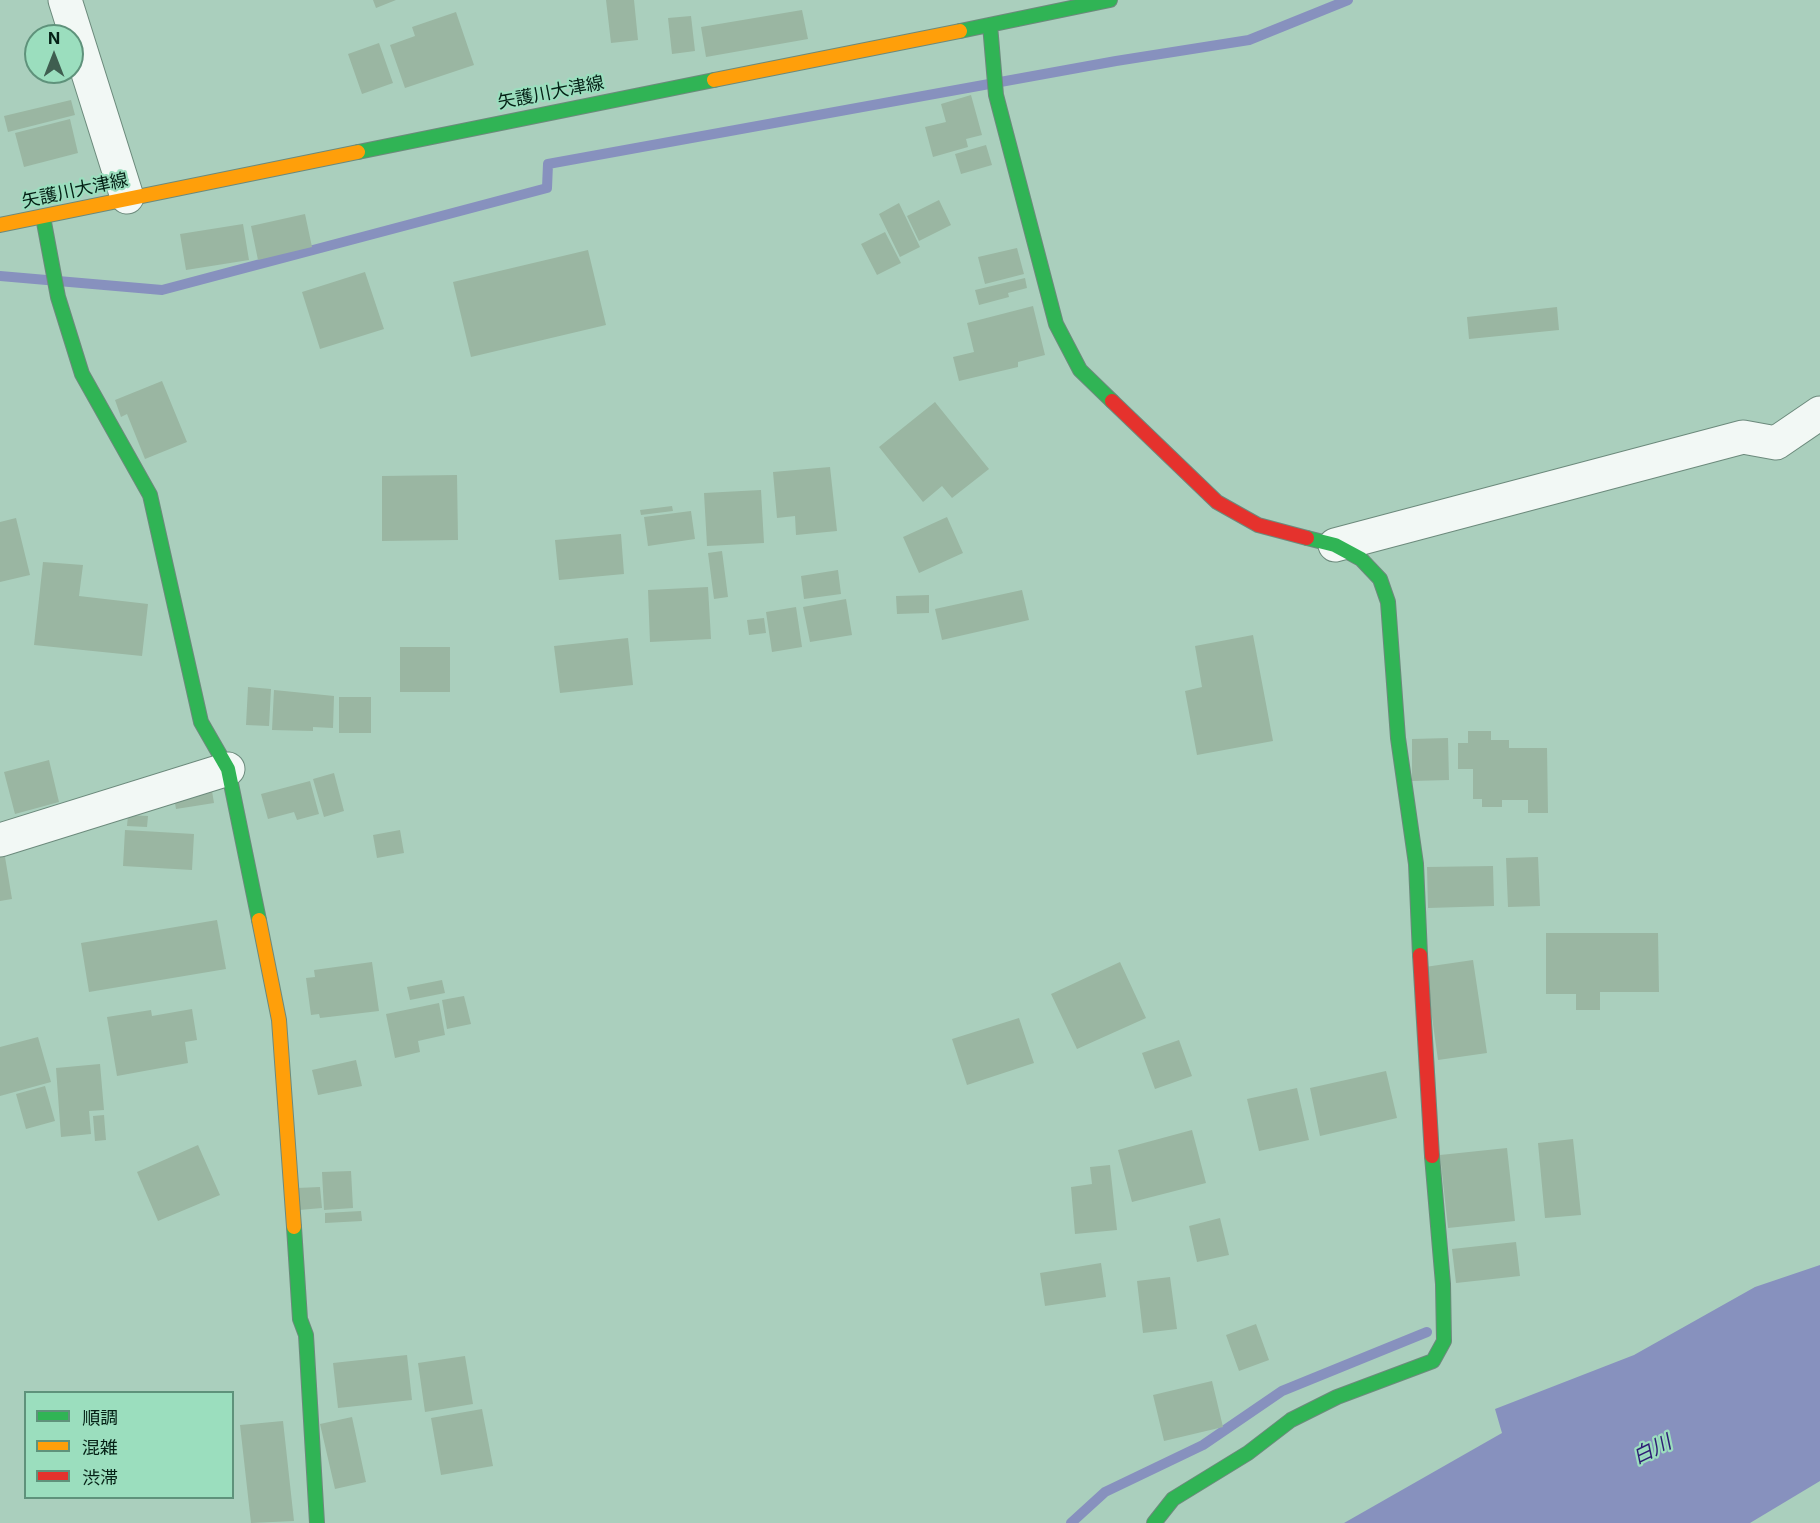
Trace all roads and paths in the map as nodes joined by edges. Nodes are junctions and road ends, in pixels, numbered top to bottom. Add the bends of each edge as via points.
1 (65, 0) edge
2 (1110, 0) edge
3 (1009, 14) edge
4 (128, 197) junction
5 (43, 217) junction
6 (0, 225) edge
7 (1820, 413) edge
8 (1335, 544) junction
9 (228, 769) junction
10 (0, 840) edge
11 (317, 1523) edge
12 (1154, 1523) edge

1 - 4 street
2 - 3 street, 矢護川大津線
3 - 4 street, 矢護川大津線 via 855,50
3 - 8 street via 994,60 996,95 1056,324 1080,370 1217,502 1258,525
4 - 5 street, 矢護川大津線
5 - 6 street, 矢護川大津線
5 - 9 street via 58,297 82,374 150,495 201,723
7 - 8 street via 1776,443 1743,437
8 - 12 street via 1361,559 1380,579 1388,602 1398,738 1416,864 1427,1102 1443,1284 1443,1341 1433,1361 1337,1397 1291,1420 1248,1453 1173,1499
9 - 10 street
9 - 11 street via 279,1020 300,1320 306,1335

